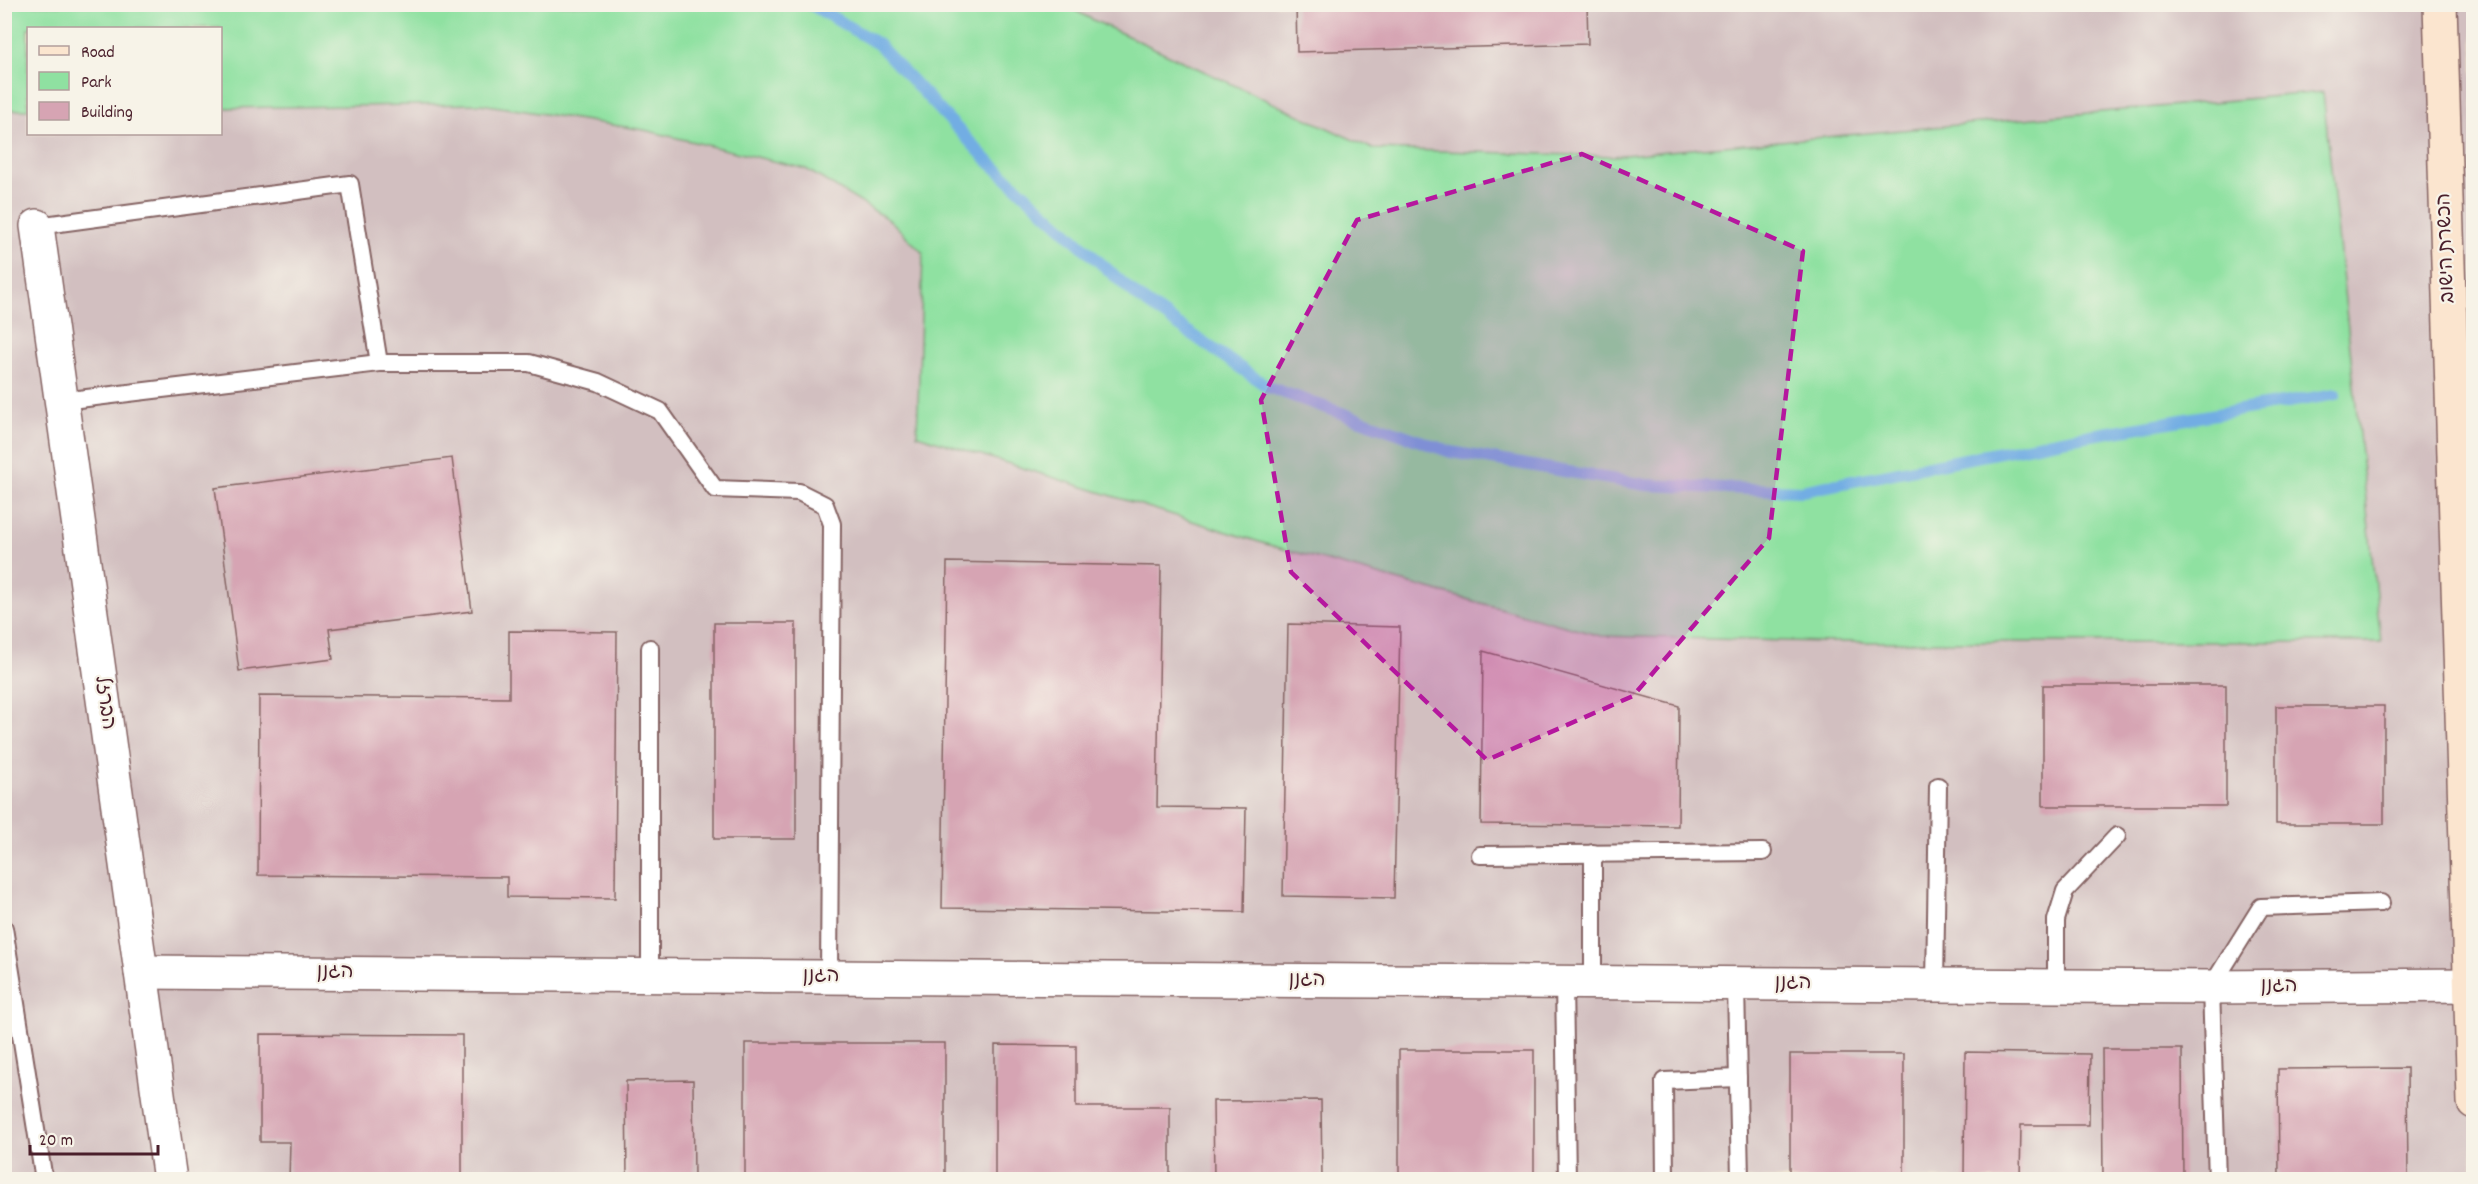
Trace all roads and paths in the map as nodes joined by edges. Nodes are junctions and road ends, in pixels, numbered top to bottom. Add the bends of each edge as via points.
1 (2440, 4) edge
2 (37, 226) joint
3 (379, 363) junction
4 (62, 401) junction
5 (650, 648) dead end
6 (1938, 786) dead end
7 (2117, 836) dead end
8 (1762, 852) dead end
9 (1593, 853) junction
10 (1480, 855) dead end
11 (2381, 903) dead end
12 (4, 928) edge
13 (141, 972) junction
14 (650, 976) junction
15 (829, 977) junction
16 (1579, 982) junction
17 (1736, 984) junction
18 (1935, 985) junction
19 (2471, 985) edge
20 (2055, 986) junction
21 (2211, 987) junction
22 (1738, 1078) junction
23 (2474, 1102) edge
24 (44, 1179) edge
25 (170, 1179) edge
26 (1567, 1179) edge
27 (1665, 1179) edge
28 (1740, 1179) edge
29 (2217, 1179) edge

1 - 19 street, הכשרת הישוב
2 - 3 lane via 350,184
2 - 4 street, הברזל
3 - 4 lane
3 - 15 lane via 529,363 598,382 660,411 715,489 799,492 825,505 832,524
4 - 13 street, הברזל
5 - 14 lane
6 - 18 lane
7 - 20 lane via 2065,891 2055,920
8 - 9 lane
9 - 10 lane
9 - 16 lane
11 - 21 lane via 2260,907
12 - 24 lane
13 - 14 street, הגנן
13 - 25 street, הברזל
14 - 15 street, הגנן
15 - 16 street, הגנן
16 - 17 street, הגנן
16 - 26 lane
17 - 18 street, הגנן
17 - 22 lane
18 - 20 street, הגנן
19 - 21 street, הגנן
19 - 23 street, הכשרת הישוב
20 - 21 street, הגנן
21 - 29 lane
22 - 27 lane via 1664,1081
22 - 28 lane

